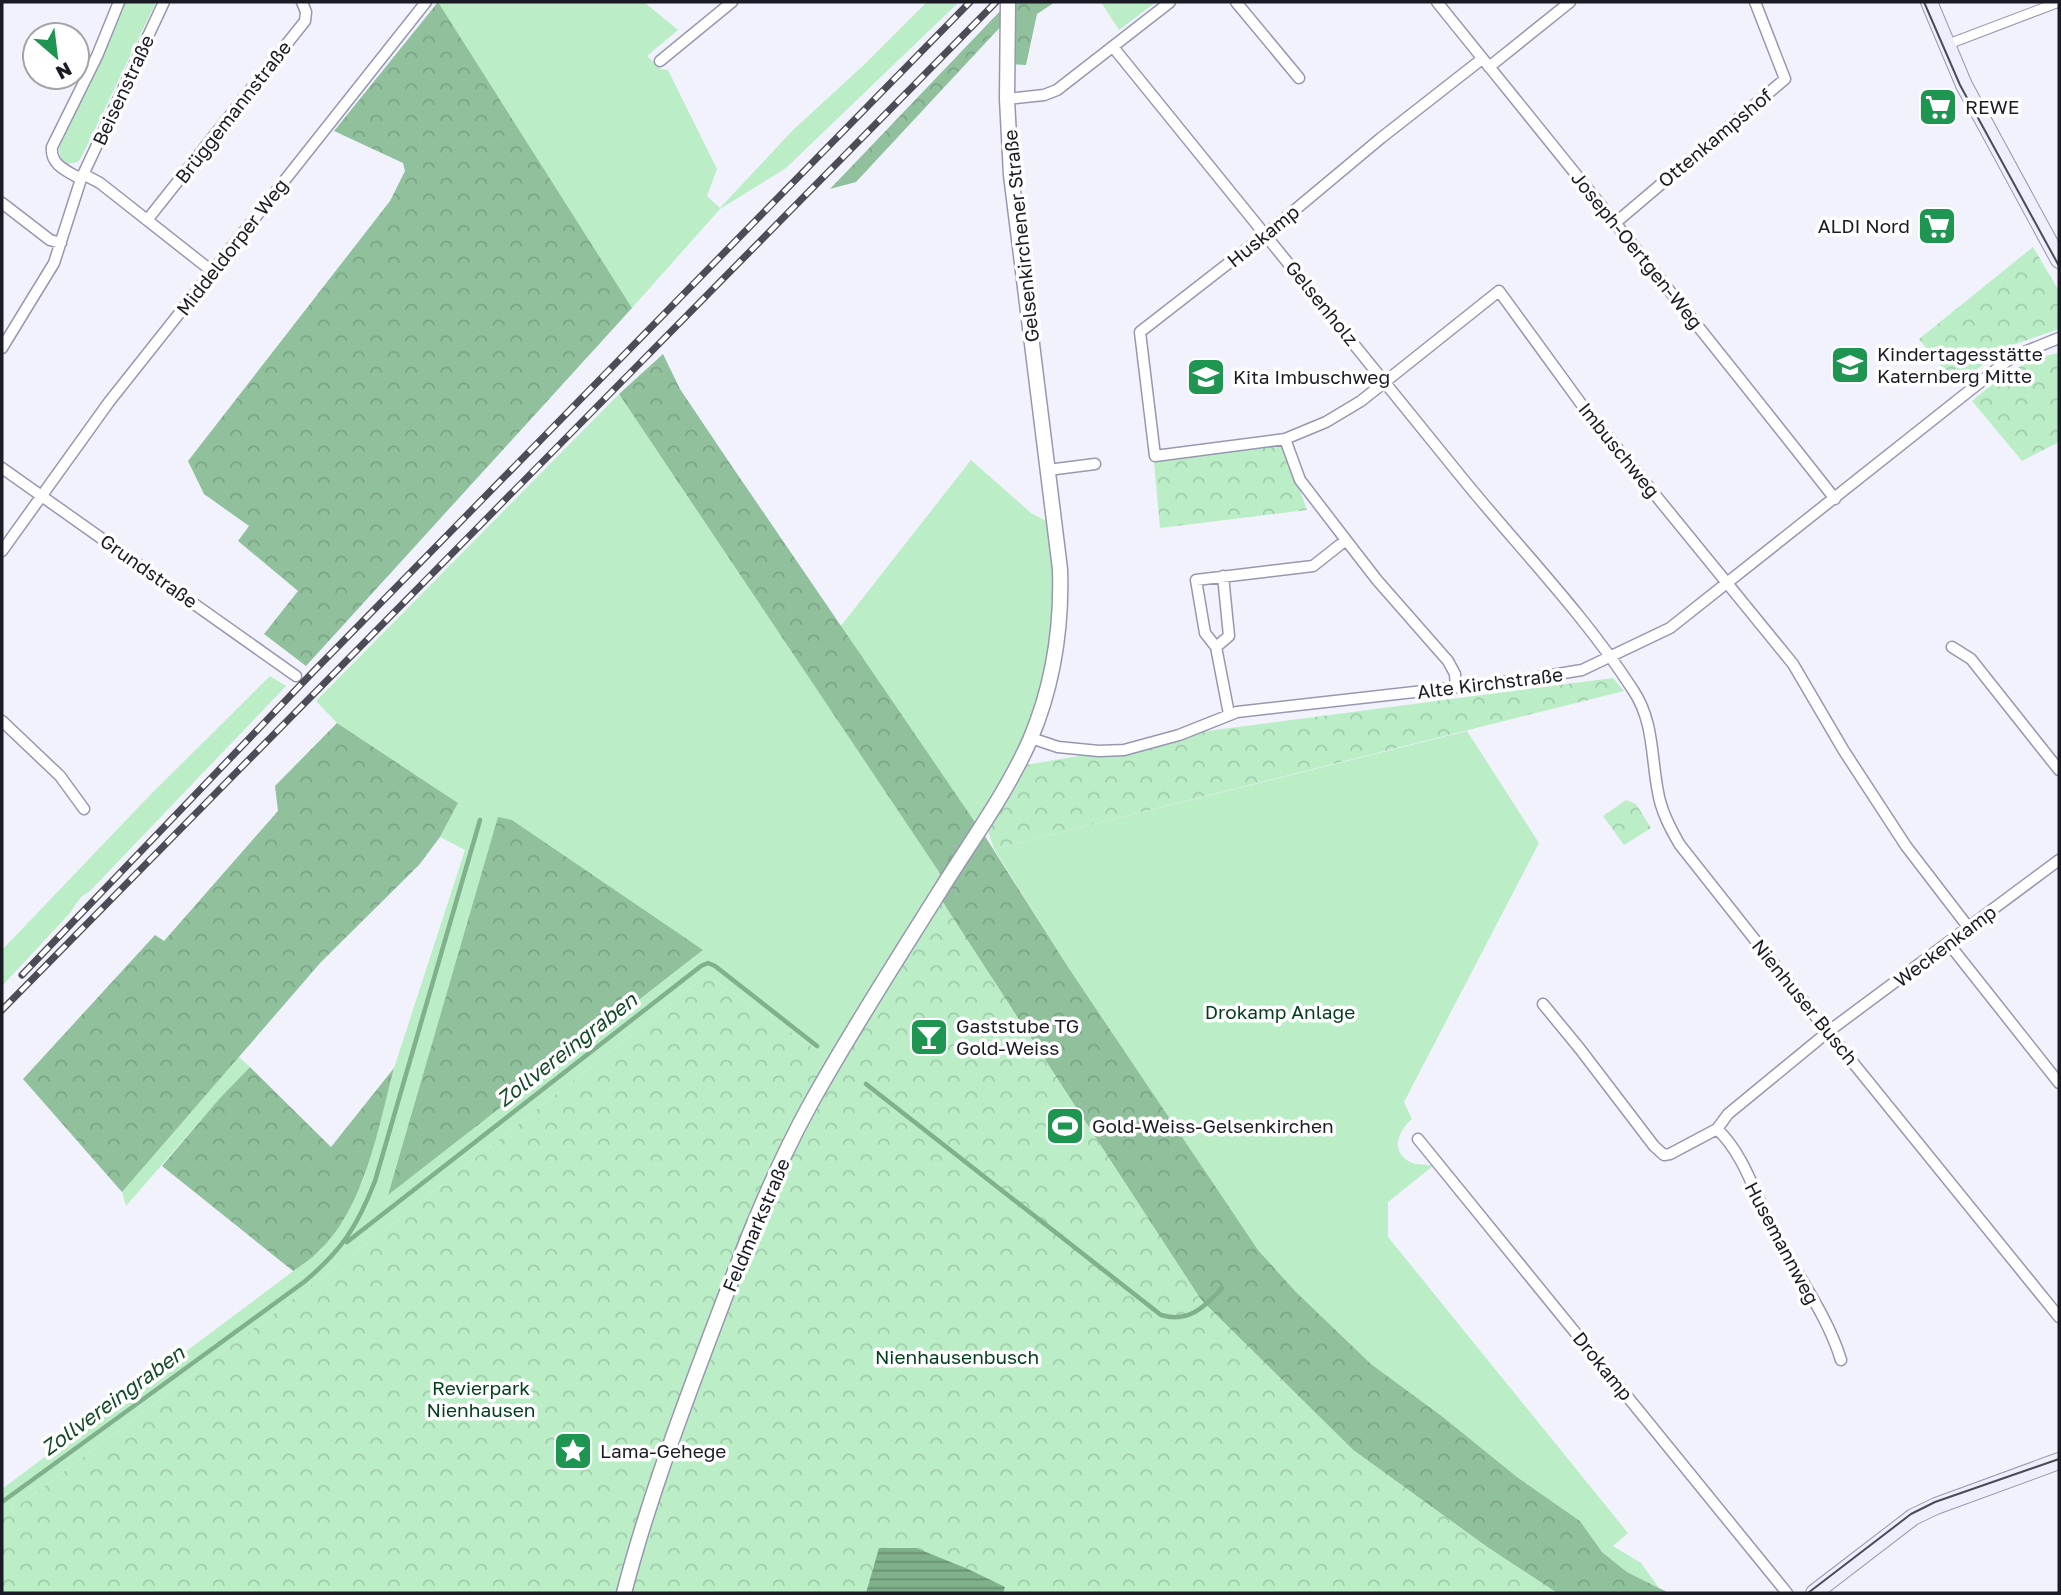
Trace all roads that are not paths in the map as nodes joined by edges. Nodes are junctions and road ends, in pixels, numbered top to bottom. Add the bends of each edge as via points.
1 (119, 2) edge
2 (164, 2) edge
3 (302, 2) edge
4 (733, 2) edge
5 (1008, 2) edge
6 (1170, 2) edge
7 (1236, 2) edge
8 (1437, 2) edge
9 (1570, 2) edge
10 (1755, 2) edge
11 (1929, 2) edge
12 (2059, 2) edge
13 (423, 6) edge
14 (1946, 45) junction
15 (1113, 47) junction
16 (660, 61) dead end
17 (1486, 63) junction
18 (1299, 78) dead end
19 (1007, 99) junction
20 (82, 177) junction
21 (2, 203) edge
22 (148, 219) junction
23 (1614, 224) junction
24 (1266, 234) junction
25 (61, 243) junction
26 (2059, 260) edge
27 (214, 272) junction
28 (2059, 338) edge
29 (2, 348) edge
30 (1386, 381) junction
31 (1285, 439) junction
32 (1155, 456) joint
33 (1095, 464) dead end
34 (2, 468) edge
35 (1048, 470) junction
36 (43, 496) junction
37 (1835, 499) junction
38 (1346, 540) junction
39 (2, 551) edge
40 (1223, 576) junction
41 (1727, 584) junction
42 (1216, 647) junction
43 (1952, 647) dead end
44 (1609, 657) junction
45 (296, 676) dead end
46 (1456, 687) junction
47 (1228, 714) junction
48 (2, 721) edge
49 (1031, 738) junction
50 (2059, 770) edge
51 (84, 809) dead end
52 (2059, 860) edge
53 (945, 883) joint
54 (1969, 928) junction
55 (1949, 944) junction
56 (1543, 1004) dead end
57 (1829, 1031) junction
58 (2059, 1083) edge
59 (1717, 1129) junction
60 (1418, 1139) dead end
61 (2059, 1317) edge
62 (1841, 1360) dead end
63 (2059, 1461) edge
64 (624, 1593) edge
65 (1787, 1593) edge
66 (1814, 1593) edge

1 - 20 street, Beisenstraße via 52,147 57,164
2 - 20 street, Beisenstraße
3 - 22 street, Brüggemannstraße via 305,21
4 - 16 street
5 - 19 street, Gelsenkirchener Straße
6 - 15 street
7 - 18 street
8 - 17 street, Joseph-Oertgen-Weg
9 - 17 street
10 - 23 street, Ottenkampshof via 1785,79
11 - 14 main road
12 - 14 street
13 - 27 street, Middeldorper Weg
14 - 26 main road via 1976,110
15 - 19 street via 1057,89
15 - 24 street, Gelsenholz
17 - 23 street, Joseph-Oertgen-Weg
17 - 24 street, Huskamp via 1381,138
19 - 35 street, Gelsenkirchener Straße via 1011,174
20 - 22 street via 100,183
20 - 25 street, Beisenstraße
21 - 25 street via 50,240
22 - 27 street
23 - 37 street, Joseph-Oertgen-Weg
24 - 30 street, Gelsenholz
24 - 32 street, Huskamp via 1140,332
25 - 29 street, Beisenstraße via 54,263
27 - 36 street, Middeldorper Weg via 101,412
28 - 37 street, Alte Kirchstraße via 2012,357
30 - 31 street, Imbuschweg via 1326,422
30 - 41 street, Imbuschweg via 1499,292 1582,405
30 - 44 street, Gelsenholz
31 - 32 street, Imbuschweg
31 - 38 street via 1300,480
33 - 35 street
34 - 36 street, Grundstraße
35 - 49 street, Gelsenkirchener Straße via 1059,542 1061,603 1050,677
36 - 39 street, Middeldorper Weg
36 - 45 street, Grundstraße
37 - 41 street, Alte Kirchstraße
38 - 40 street via 1313,566
38 - 46 street via 1448,661
40 - 42 street via 1229,636
40 - 42 street via 1196,580 1205,633
41 - 44 street, Alte Kirchstraße via 1670,628
41 - 54 street, Imbuschweg via 1793,664 1906,846
42 - 47 street
43 - 50 street via 1971,659
44 - 46 street, Alte Kirchstraße via 1556,676
44 - 57 street, Nienhuser Busch via 1643,709 1658,792 1680,845
46 - 47 street, Alte Kirchstraße
47 - 49 street, Alte Kirchstraße via 1179,735 1124,750 1058,747
48 - 51 street via 60,776
49 - 53 street, Gelsenkirchener Straße via 989,816
52 - 54 street, Weckenkamp
53 - 64 street, Feldmarkstraße via 836,1060 780,1163 689,1392
54 - 55 street, Weckenkamp
55 - 57 street, Weckenkamp
55 - 58 street
56 - 59 street via 1659,1152 1670,1154
57 - 59 street via 1728,1114
57 - 61 street, Nienhuser Busch
59 - 62 street, Husemannweg via 1732,1145 1773,1231 1833,1332
60 - 65 street, Drokamp
63 - 66 main road via 1913,1517

